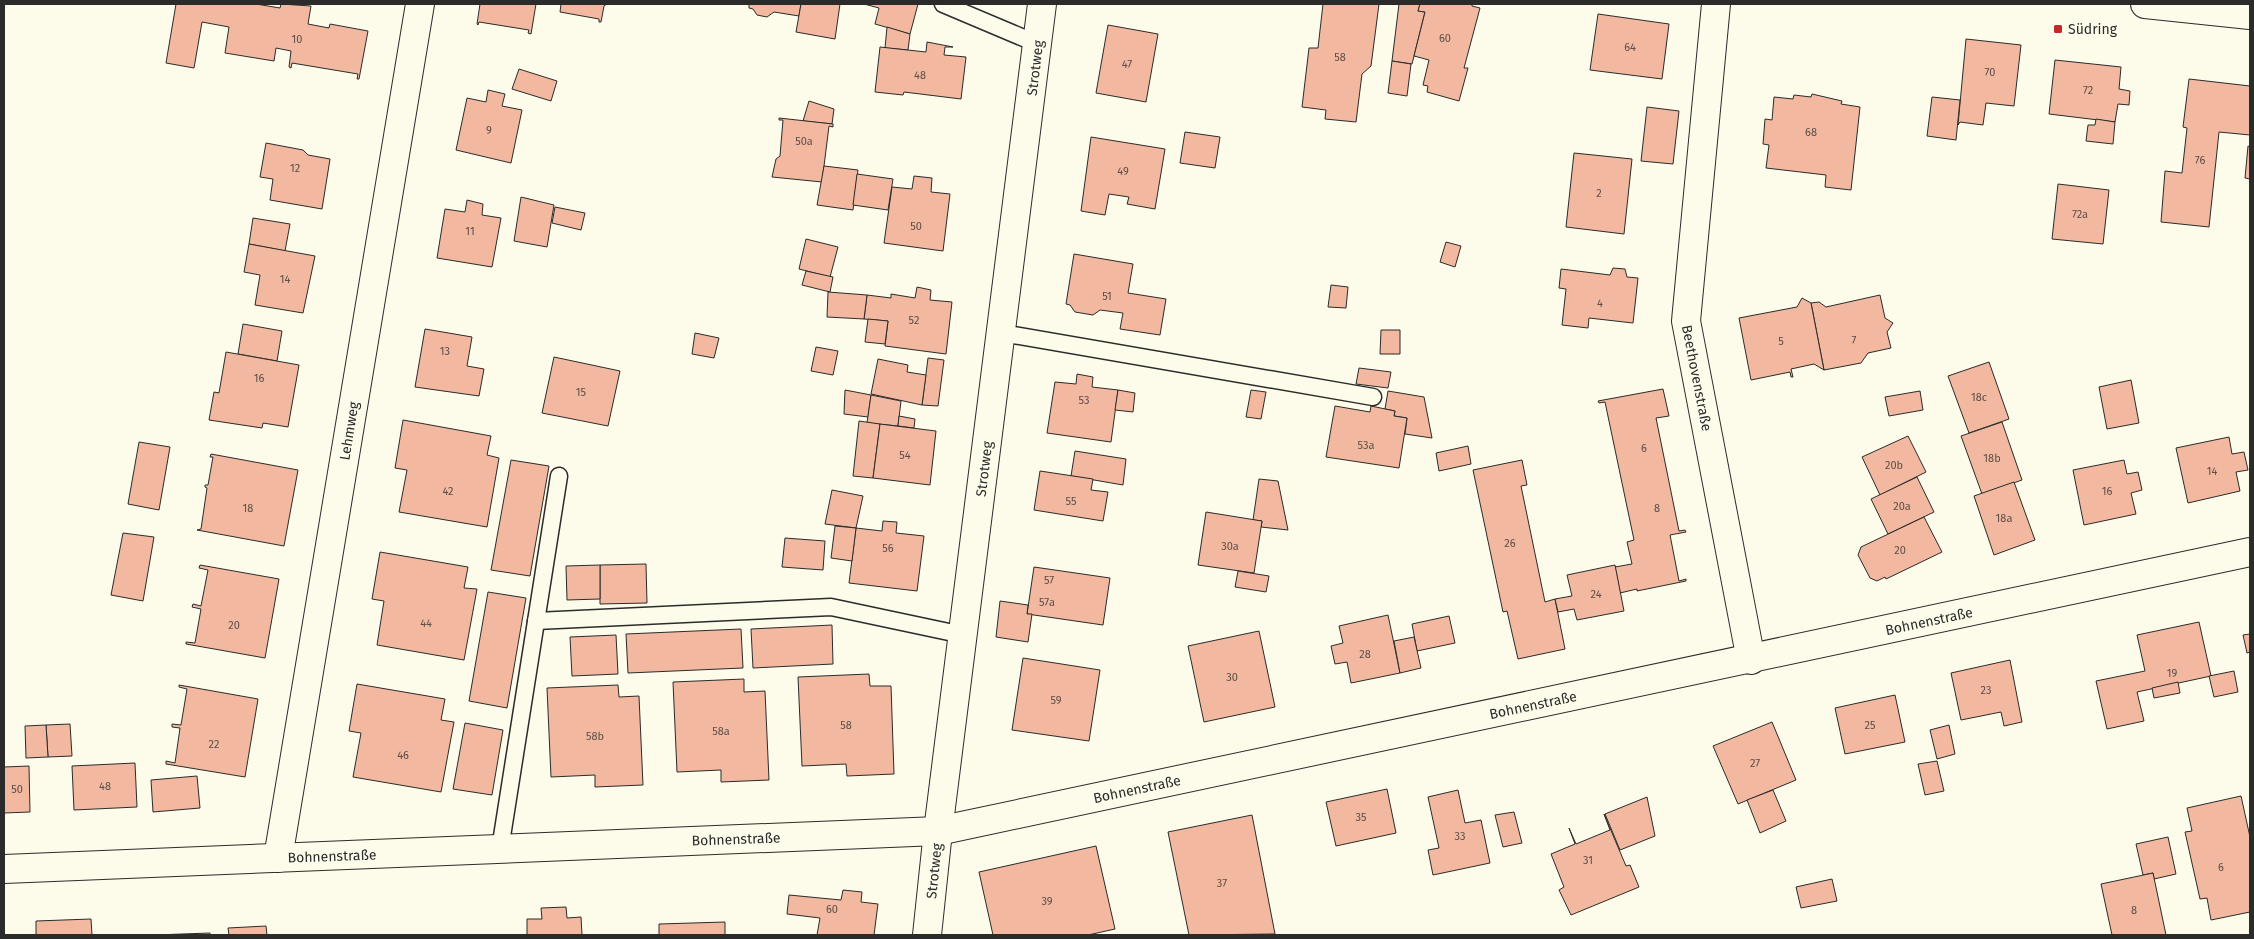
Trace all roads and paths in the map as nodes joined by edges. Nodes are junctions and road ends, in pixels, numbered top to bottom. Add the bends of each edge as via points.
1 (420, 4) edge
2 (943, 4) edge
3 (1042, 4) edge
4 (1716, 4) edge
5 (2153, 4) edge
6 (2250, 15) edge
7 (1038, 44) junction
8 (1002, 333) junction
9 (1373, 397) dead end
10 (559, 476) dead end
11 (2250, 552) edge
12 (536, 621) junction
13 (963, 635) junction
14 (1751, 660) junction
15 (938, 831) junction
16 (500, 849) junction
17 (278, 858) junction
18 (4, 869) edge
19 (927, 935) edge

1 - 17 street, Lehmweg
2 - 7 lane
3 - 7 street, Strotweg
4 - 14 street, Beethovenstraße via 1686,321
5 - 6 street
7 - 8 street, Strotweg
8 - 9 lane
8 - 13 street, Strotweg
10 - 12 lane
11 - 14 street, Bohnenstraße
12 - 13 lane via 831,607
12 - 16 lane
13 - 15 street, Strotweg
14 - 15 street, Bohnenstraße
15 - 16 street, Bohnenstraße
15 - 19 street, Strotweg
16 - 17 street, Bohnenstraße
17 - 18 street, Bohnenstraße

